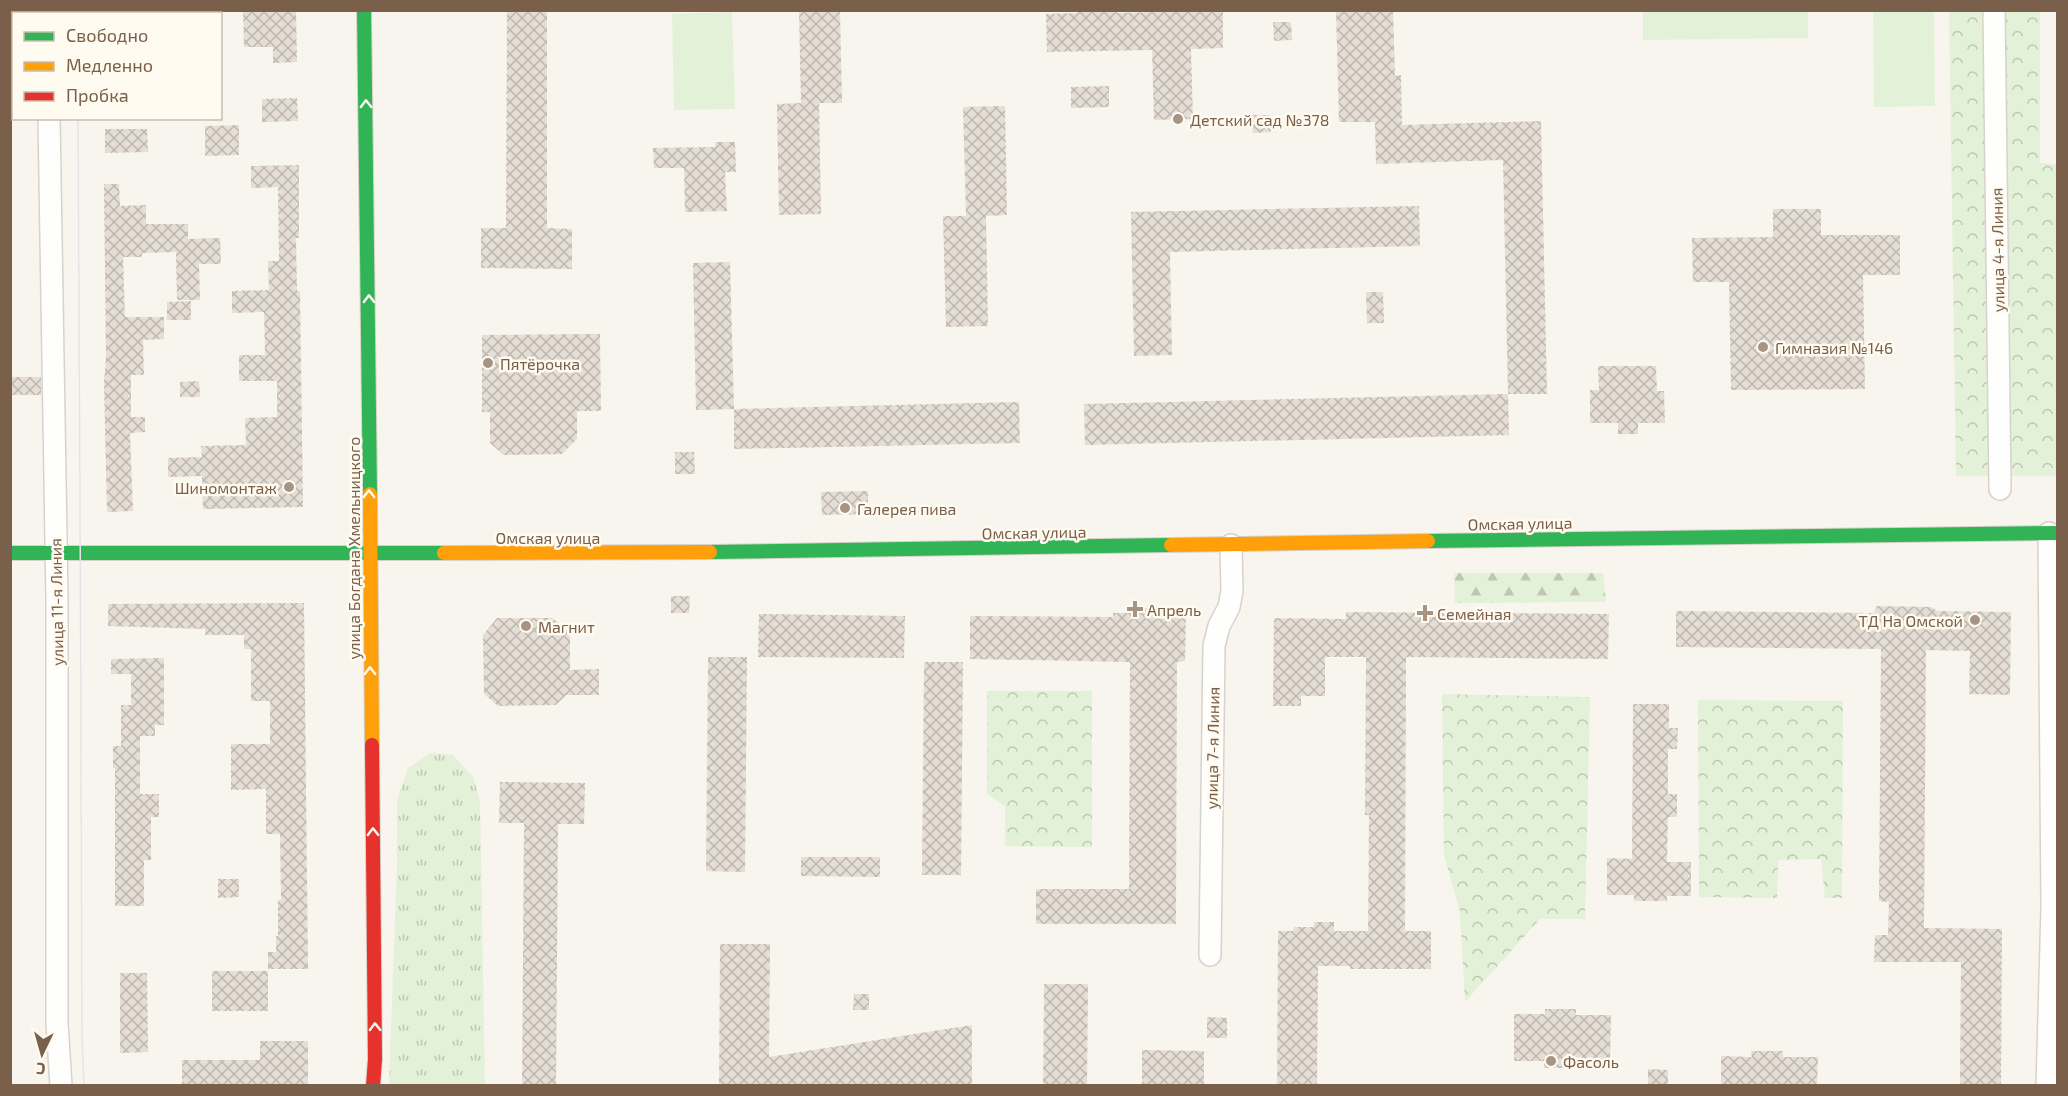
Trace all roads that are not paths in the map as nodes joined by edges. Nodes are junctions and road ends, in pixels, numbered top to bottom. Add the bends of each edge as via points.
1 (364, 10) edge
2 (1994, 10) edge
3 (49, 120) edge
4 (2000, 489) dead end
5 (2053, 533) edge
6 (1231, 545) junction
7 (10, 553) edge
8 (56, 553) junction
9 (369, 553) junction
10 (1210, 955) dead end
11 (61, 1086) edge
12 (373, 1086) edge
13 (2047, 1086) edge

9 -> 1 main road, улица Богдана Хмельницкого
2 - 4 street, улица 4-я Линия
3 - 8 street, улица 11-я Линия
5 - 6 main road, Омская улица
5 - 13 street via 2052,908
6 - 9 main road, Омская улица
6 - 10 street, улица 7-я Линия via 1232,591 1214,646
7 - 8 main road, Омская улица
8 - 9 main road, Омская улица
8 - 11 street, улица 11-я Линия via 57,1023
12 -> 9 main road, улица Богдана Хмельницкого

